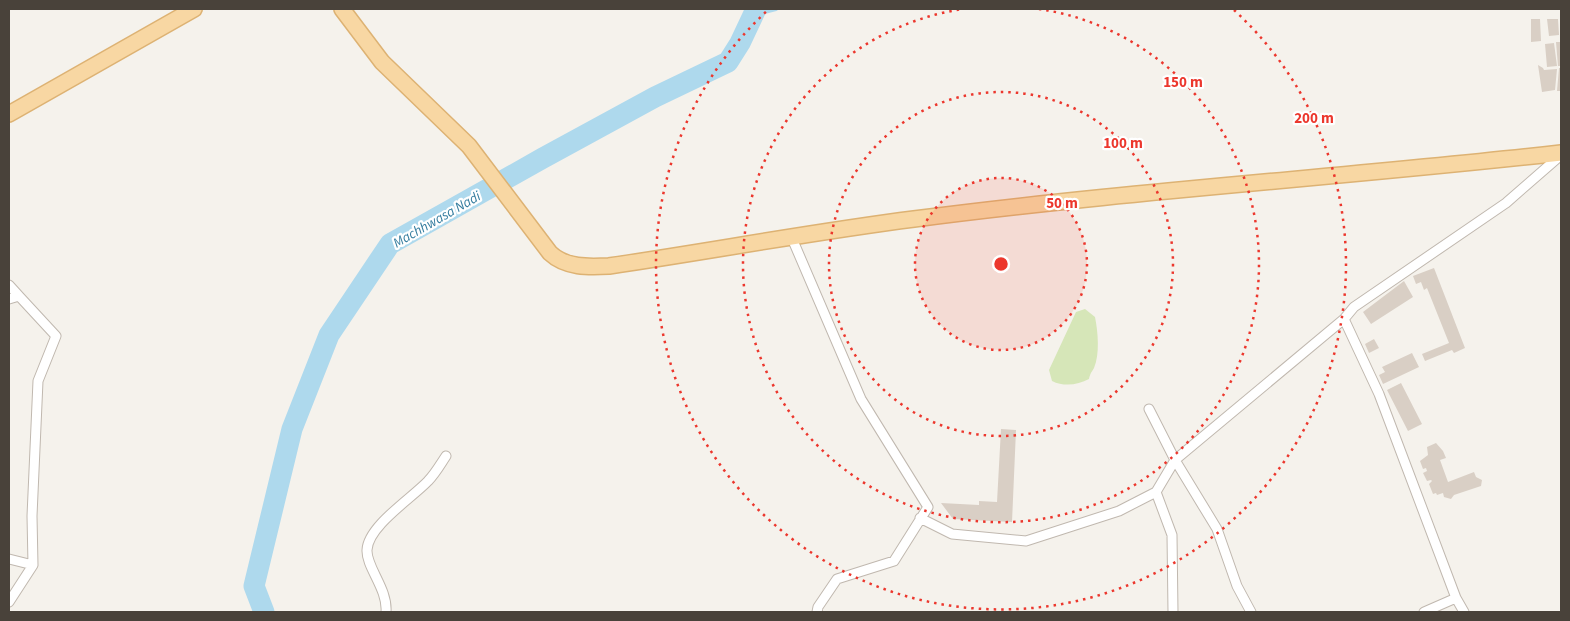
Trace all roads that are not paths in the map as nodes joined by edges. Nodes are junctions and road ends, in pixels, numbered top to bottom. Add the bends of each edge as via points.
1 (194, 9) edge
2 (342, 9) edge
3 (9, 114) edge
4 (1561, 154) edge
5 (792, 236) junction
6 (9, 285) edge
7 (19, 296) junction
8 (9, 299) edge
9 (1344, 319) junction
10 (1149, 409) dead end
11 (446, 456) dead end
12 (1175, 460) junction
13 (1156, 492) junction
14 (920, 518) junction
15 (9, 559) edge
16 (33, 564) junction
17 (1456, 598) junction
18 (9, 602) edge
19 (386, 612) edge
20 (817, 612) edge
21 (1173, 612) edge
22 (1251, 612) edge
23 (1424, 612) edge
24 (1464, 612) edge

1 - 3 main road
2 - 5 main road via 382,62 469,146 556,259 585,267 609,266
4 - 5 main road via 1041,204
4 - 9 street via 1506,203 1354,307
5 - 14 street via 862,399 928,507
6 - 7 street
7 - 8 street
7 - 16 street via 56,336 38,381
9 - 12 street
9 - 17 street via 1379,394
10 - 12 street
11 - 19 street via 428,481 370,538 366,551 384,593
12 - 13 street
12 - 22 street via 1217,529 1237,586
13 - 14 street via 1119,511 1026,541 952,534
13 - 21 street via 1172,535
14 - 20 street via 894,561 837,579
15 - 16 street
16 - 18 street
17 - 23 street
17 - 24 street

